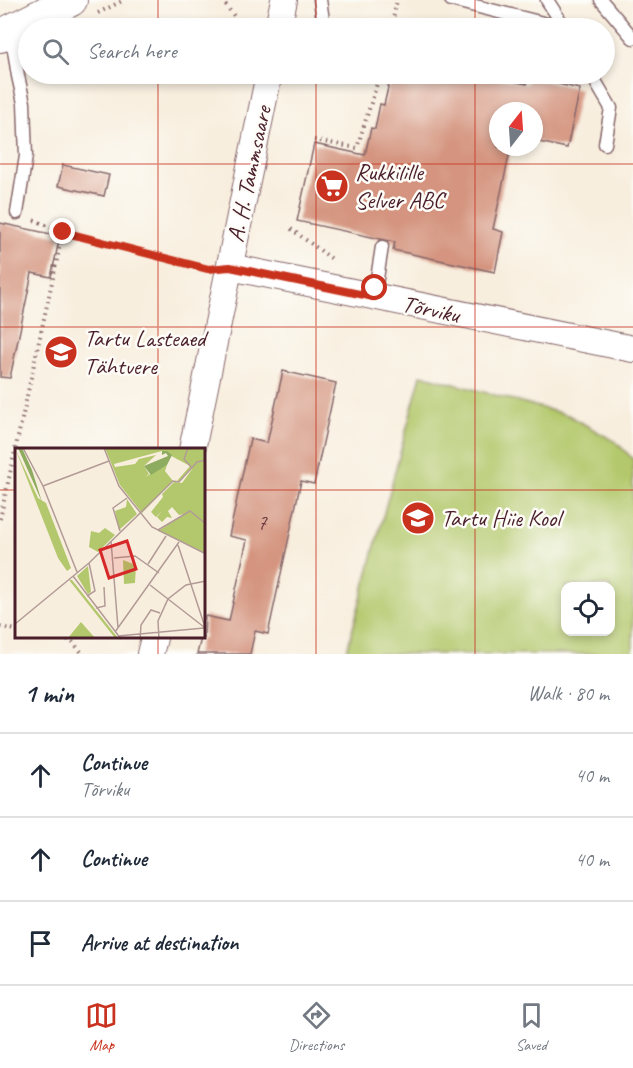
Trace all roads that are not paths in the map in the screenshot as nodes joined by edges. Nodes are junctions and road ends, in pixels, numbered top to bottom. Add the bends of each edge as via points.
1 (71, 0) edge
2 (284, 0) edge
3 (320, 0) edge
4 (451, 0) edge
5 (547, 0) edge
6 (601, 0) edge
7 (35, 18) edge
8 (280, 18) edge
9 (323, 18) edge
10 (524, 18) edge
11 (558, 18) edge
12 (5, 33) edge
13 (633, 38) edge
14 (18, 76) edge
15 (20, 84) edge
16 (597, 84) edge
17 (270, 90) edge
18 (605, 144) dead end
19 (17, 213) dead end
20 (382, 247) dead end
21 (230, 267) junction
22 (374, 297) junction
23 (633, 349) edge
24 (192, 448) edge
25 (154, 639) edge
26 (150, 654) edge

1 - 7 street
2 - 8 street
3 - 9 lane
4 - 10 lane
5 - 11 lane
6 - 13 lane
12 - 14 lane
15 - 19 lane via 26,156
16 - 18 lane via 611,108
17 - 21 street, A. H. Tammsaare
20 - 22 lane
21 - 22 street, Tõrviku
21 - 24 street, A. H. Tammsaare
22 - 23 street, Tõrviku
25 - 26 street

